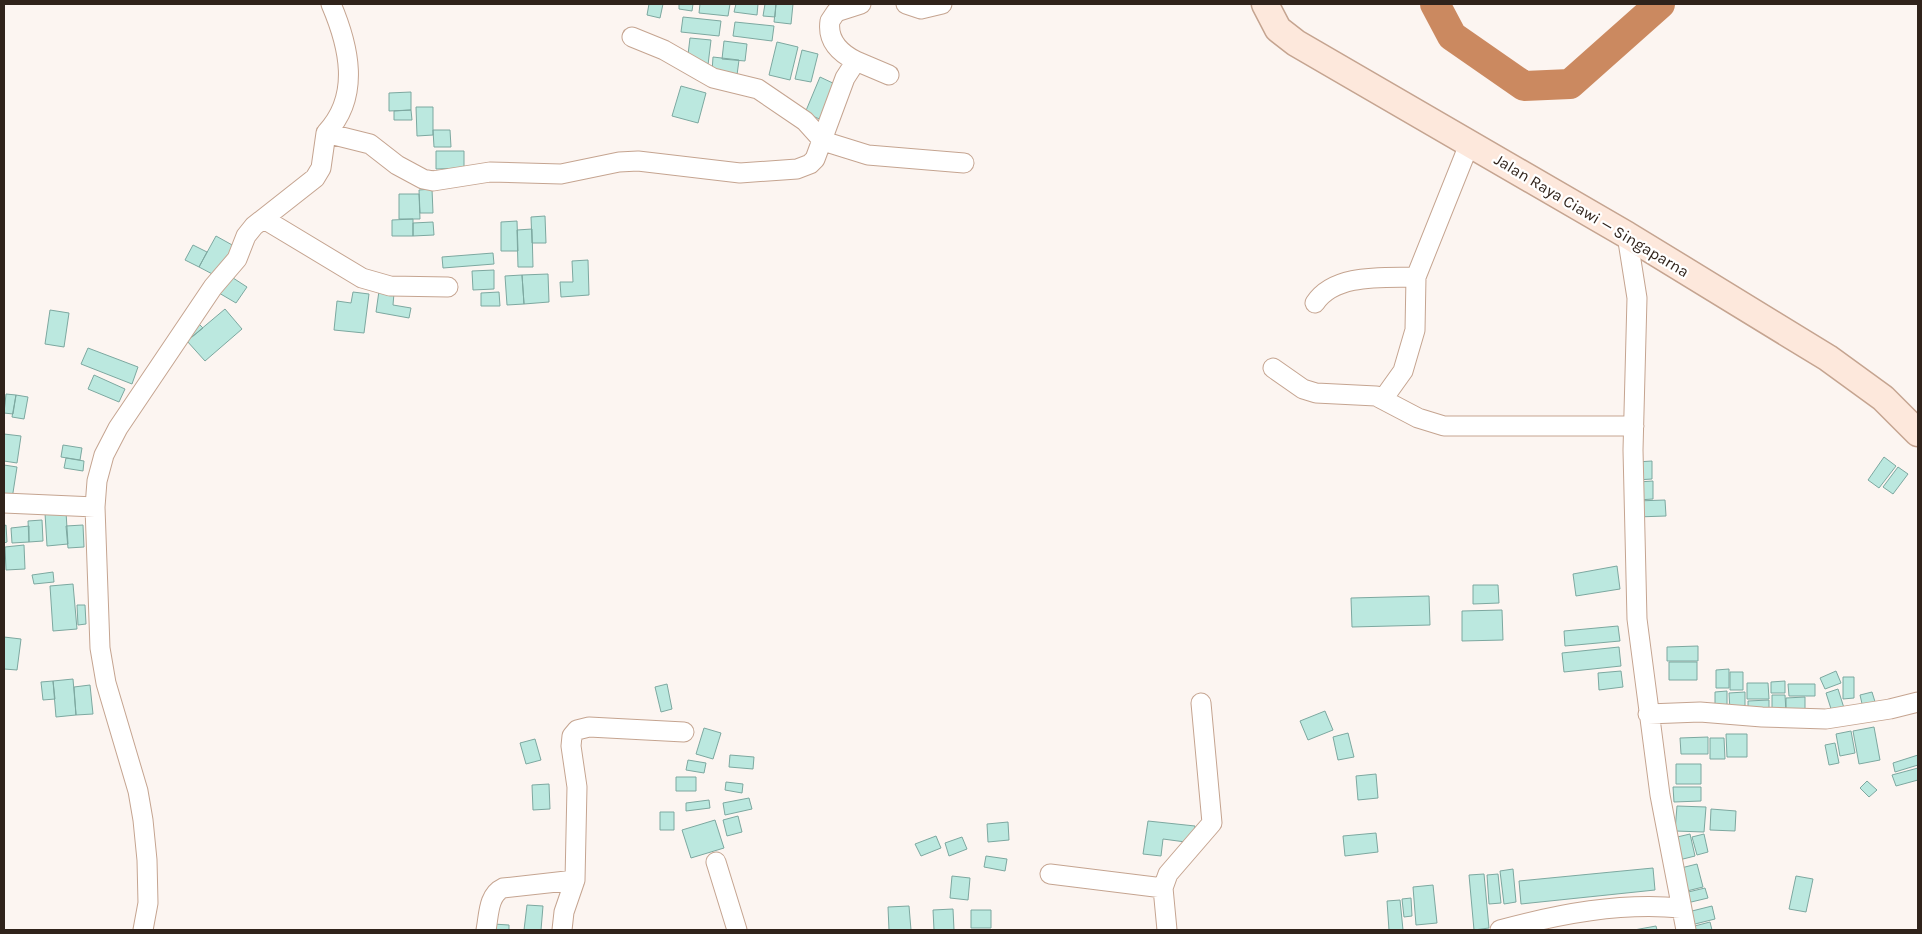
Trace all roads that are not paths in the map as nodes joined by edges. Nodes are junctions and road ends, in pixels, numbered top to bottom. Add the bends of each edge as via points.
1 (331, 4) edge
2 (861, 4) edge
3 (906, 4) edge
4 (942, 4) edge
5 (1265, 4) edge
6 (632, 37) dead end
7 (856, 61) junction
8 (889, 75) dead end
9 (326, 133) junction
10 (823, 141) junction
11 (1470, 142) junction
12 (964, 163) dead end
13 (264, 219) junction
14 (1627, 236) junction
15 (1416, 277) junction
16 (448, 287) dead end
17 (1315, 303) dead end
18 (1273, 368) dead end
19 (1383, 399) junction
20 (1634, 426) junction
21 (1918, 433) edge
22 (4, 503) edge
23 (94, 507) junction
24 (1918, 702) edge
25 (1201, 703) dead end
26 (1648, 714) junction
27 (684, 732) dead end
28 (716, 862) dead end
29 (1050, 874) dead end
30 (575, 880) junction
31 (1163, 888) junction
32 (1682, 908) junction
33 (143, 930) edge
34 (486, 930) edge
35 (562, 930) edge
36 (737, 930) edge
37 (1167, 930) edge
38 (1500, 930) edge
39 (1686, 930) edge

1 - 9 street via 346,49 349,78 343,109
2 - 7 street via 836,12 829,25 840,53
3 - 4 street via 922,9
5 - 11 main road, Jalan Raya Ciawi — Singaparna via 1278,29 1296,43
6 - 10 street via 664,50 713,78 758,89 805,121
7 - 8 street
7 - 10 street via 845,78
9 - 10 street via 370,144 402,168 423,180 433,181 490,172 560,174 638,161 740,174 797,169 810,164
9 - 13 street via 321,168 315,178
10 - 12 street via 868,155
11 - 14 main road, Jalan Raya Ciawi — Singaparna
11 - 15 street
13 - 16 street via 362,278 390,286
13 - 23 street via 246,236 237,258 213,287 118,428 104,455
14 - 20 street via 1638,298
14 - 21 main road, Jalan Raya Ciawi — Singaparna via 1828,358 1883,398
15 - 17 street via 1358,280 1329,290
15 - 19 street via 1415,330 1403,371
18 - 19 street via 1303,389 1316,393 1368,394
19 - 20 street via 1418,418 1444,426
20 - 26 street via 1637,619
22 - 23 street
23 - 33 street via 102,667 138,791 144,828 148,903
24 - 26 street via 1826,719 1700,712
25 - 31 street via 1212,823 1168,874
26 - 32 street
27 - 30 street via 589,727 577,730 572,736 577,787
28 - 36 street
29 - 31 street
30 - 34 street via 503,888 490,905
30 - 35 street via 564,912
31 - 37 street
32 - 38 street via 1609,909
32 - 39 street

